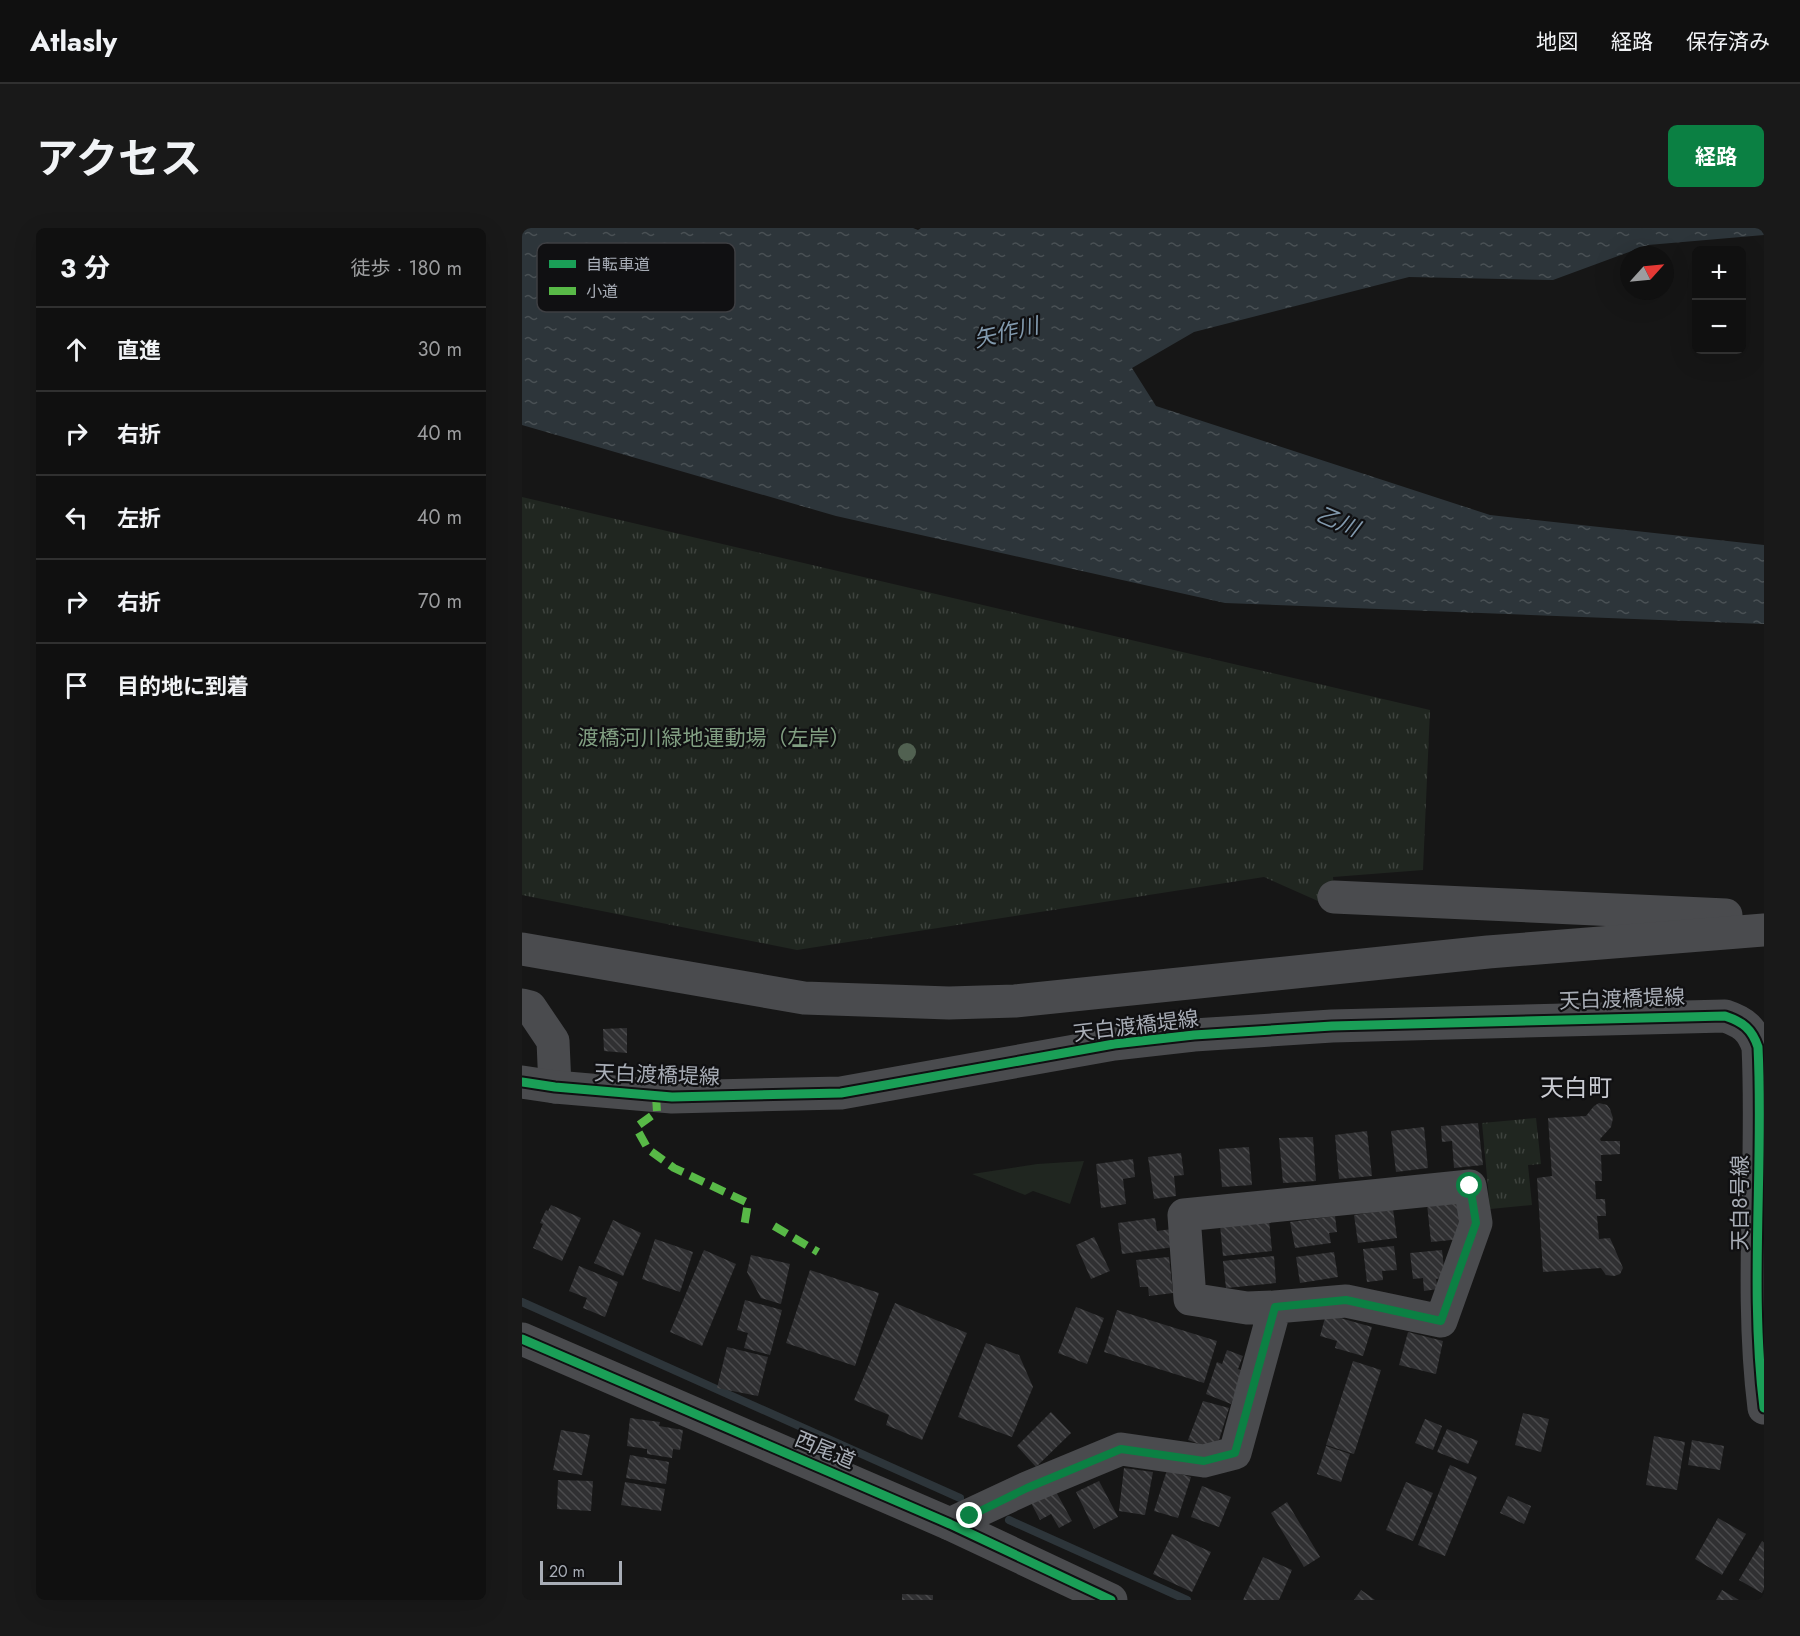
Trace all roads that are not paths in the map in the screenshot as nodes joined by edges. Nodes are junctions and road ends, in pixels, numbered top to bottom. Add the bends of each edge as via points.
1 (1334, 897) dead end
2 (1764, 930) edge
3 (522, 949) edge
4 (522, 1005) edge
5 (1725, 1016) joint
6 (522, 1082) edge
7 (555, 1087) junction
8 (1761, 1168) edge
9 (1275, 1307) junction
10 (1761, 1315) edge
11 (522, 1339) edge
12 (1764, 1408) edge
13 (950, 1524) junction
14 (1111, 1600) edge

1 - 2 street via 1728,915
2 - 3 street via 1488,952 1015,1001 949,1003 804,998
4 - 7 street via 530,1007 552,1041
5 - 7 street, 天白渡橋堤線 via 1332,1026 1194,1035 1114,1044 841,1093 672,1097
5 - 8 street, 天白8号線 via 1746,1026 1758,1047
6 - 7 street, 天白渡橋堤線
8 - 10 street, 天白8号線
9 - 9 street via 1247,1308 1190,1299 1184,1215 1470,1186 1476,1223 1441,1321 1346,1300
9 - 13 street via 1235,1453 1204,1461 1121,1449
10 - 12 street, 天白8号線 via 1759,1371
11 - 13 street, 西尾道
13 - 14 street, 西尾道

